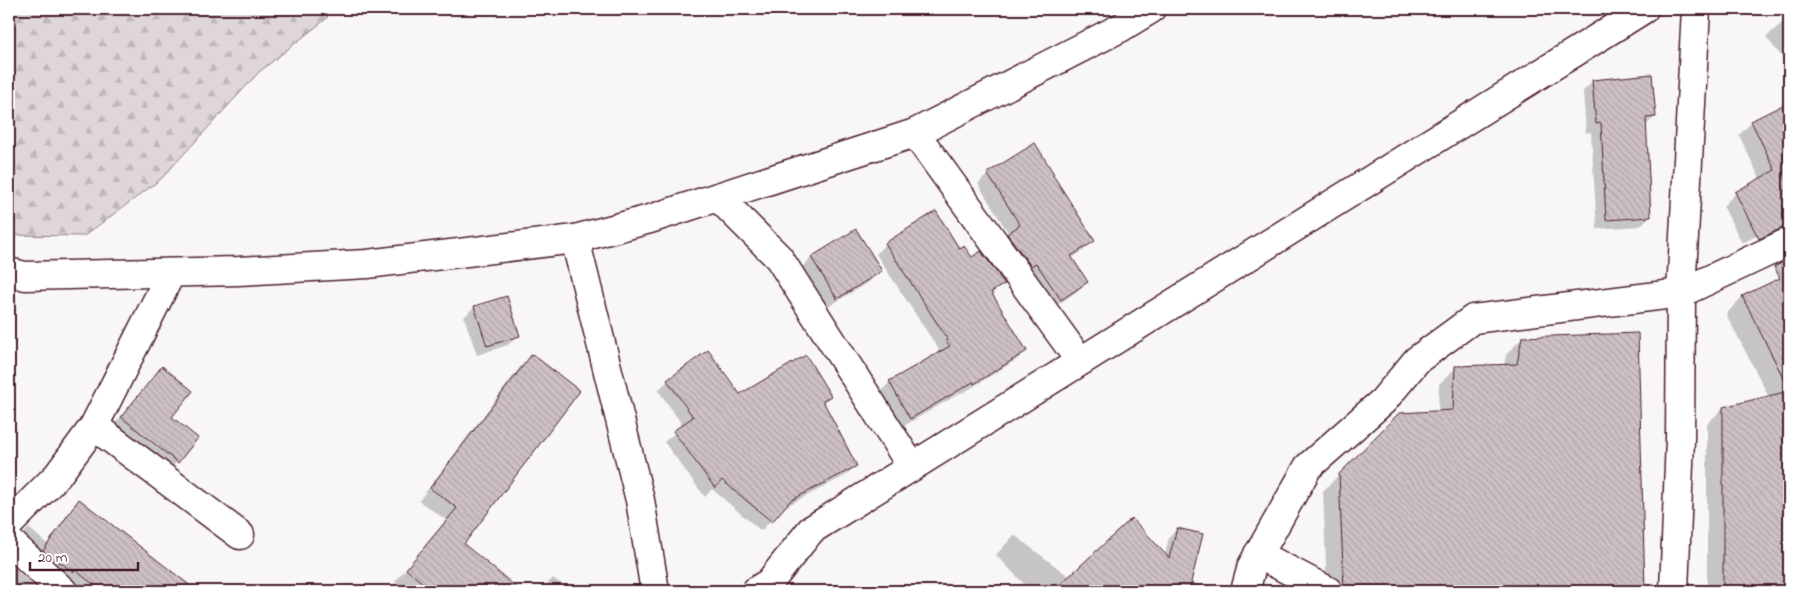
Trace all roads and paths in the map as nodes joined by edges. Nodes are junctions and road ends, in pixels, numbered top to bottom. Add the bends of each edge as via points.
1 (1151, 9) edge
2 (1644, 9) edge
3 (1696, 9) edge
4 (915, 133) junction
5 (718, 197) junction
6 (575, 238) junction
7 (1789, 242) edge
8 (9, 272) edge
9 (172, 273) junction
10 (1681, 293) junction
11 (1080, 362) junction
12 (94, 426) junction
13 (912, 467) junction
14 (9, 524) edge
15 (240, 535) dead end
16 (9, 541) edge
17 (1258, 554) junction
18 (62, 591) edge
19 (655, 591) edge
20 (756, 591) edge
21 (1245, 591) edge
22 (1328, 591) edge
23 (1674, 591) edge

1 - 4 street
2 - 11 street
3 - 10 street
4 - 5 street
4 - 11 street
5 - 6 street
5 - 13 street via 779,258
6 - 9 street via 367,264
6 - 19 street via 640,500
7 - 10 street
8 - 9 street via 25,276
9 - 12 street
10 - 17 street via 1473,320 1417,360 1383,401 1308,467
10 - 23 street
11 - 13 street
12 - 14 street via 57,476
12 - 15 street
13 - 20 street via 811,530 769,583
16 - 18 street
17 - 21 street
17 - 22 street

